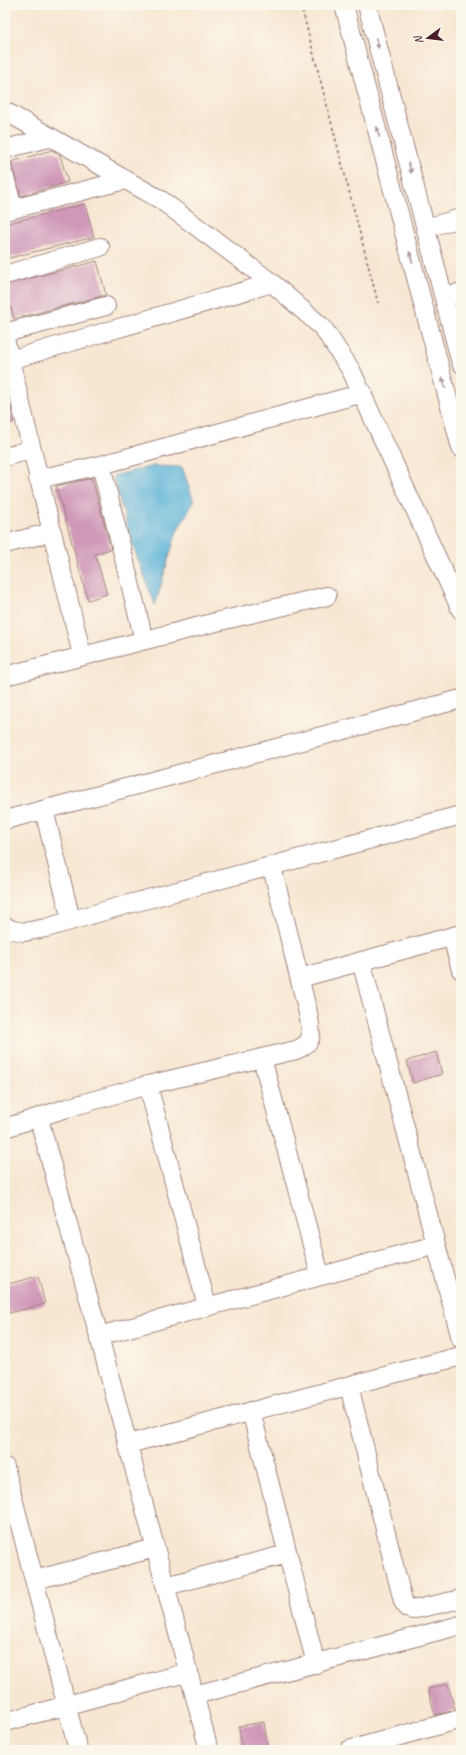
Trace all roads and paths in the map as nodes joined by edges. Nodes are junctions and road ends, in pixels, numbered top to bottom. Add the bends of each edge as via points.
1 (301, 5) edge
2 (344, 5) edge
3 (367, 5) edge
4 (5, 110) edge
5 (49, 138) junction
6 (5, 149) edge
7 (5, 178) edge
8 (125, 180) junction
9 (9, 210) edge
10 (461, 218) edge
11 (426, 228) junction
12 (100, 247) dead end
13 (5, 275) edge
14 (272, 283) junction
15 (461, 292) edge
16 (444, 298) junction
17 (378, 303) dead end
18 (106, 306) dead end
19 (5, 333) edge
20 (5, 339) edge
21 (10, 360) junction
22 (461, 363) edge
23 (363, 393) junction
24 (461, 448) edge
25 (32, 449) junction
26 (5, 457) edge
27 (101, 466) junction
28 (38, 479) junction
29 (52, 532) junction
30 (5, 544) edge
31 (327, 596) dead end
32 (461, 610) edge
33 (144, 640) junction
34 (82, 655) junction
35 (5, 676) edge
36 (461, 699) edge
37 (44, 810) junction
38 (461, 815) edge
39 (5, 820) edge
40 (272, 867) junction
41 (71, 920) junction
42 (5, 926) edge
43 (457, 935) edge
44 (361, 961) junction
45 (461, 970) edge
46 (300, 978) junction
47 (262, 1058) junction
48 (148, 1085) junction
49 (38, 1119) junction
50 (5, 1128) edge
51 (436, 1244) junction
52 (320, 1275) junction
53 (207, 1306) junction
54 (99, 1336) junction
55 (461, 1339) edge
56 (461, 1356) edge
57 (349, 1386) junction
58 (251, 1412) junction
59 (128, 1444) junction
60 (5, 1467) edge
61 (155, 1548) junction
62 (287, 1554) junction
63 (35, 1580) junction
64 (166, 1586) junction
65 (461, 1599) edge
66 (461, 1625) edge
67 (316, 1664) junction
68 (189, 1672) junction
69 (195, 1695) junction
70 (67, 1706) junction
71 (461, 1719) edge
72 (5, 1722) edge
73 (78, 1750) edge
74 (209, 1750) edge
75 (349, 1750) edge

1 - 17 path
24 -> 2 street
3 -> 11 street
4 - 5 street
5 - 6 street
5 - 8 street
7 - 9 street
8 - 9 street
8 - 14 street via 182,215
10 - 11 street
11 - 16 street
12 - 13 street
14 - 21 street
14 - 23 street via 323,328
15 - 16 street
16 - 22 street
18 - 19 street
20 - 21 street
21 - 25 street
23 - 27 street
23 - 32 street
25 - 26 street
25 - 28 street
27 - 28 street
27 - 33 street
28 - 29 street
29 - 30 street
29 - 34 street
31 - 33 street
33 - 34 street
34 - 35 street
36 - 37 street
37 - 39 street
37 - 41 street
38 - 40 street
40 - 41 street
40 - 46 street
41 - 42 street via 24,932
43 - 44 street
43 - 45 street
44 - 46 street
44 - 51 street
46 - 47 street via 311,1031 310,1041 306,1046 296,1050
47 - 48 street
47 - 52 street
48 - 49 street
48 - 53 street
49 - 50 street
49 - 54 street
51 - 52 street
51 - 55 street
52 - 53 street
53 - 54 street
54 - 59 street
56 - 57 street
57 - 58 street
57 - 65 street via 403,1601 407,1608 412,1610
58 - 59 street
58 - 62 street
59 - 61 street
60 - 63 street
61 - 63 street
61 - 64 street
62 - 64 street
62 - 67 street
63 - 70 street
64 - 68 street
66 - 67 street
67 - 69 street
68 - 69 street
68 - 70 street
69 - 74 street
70 - 72 street
70 - 73 street
71 - 75 street

